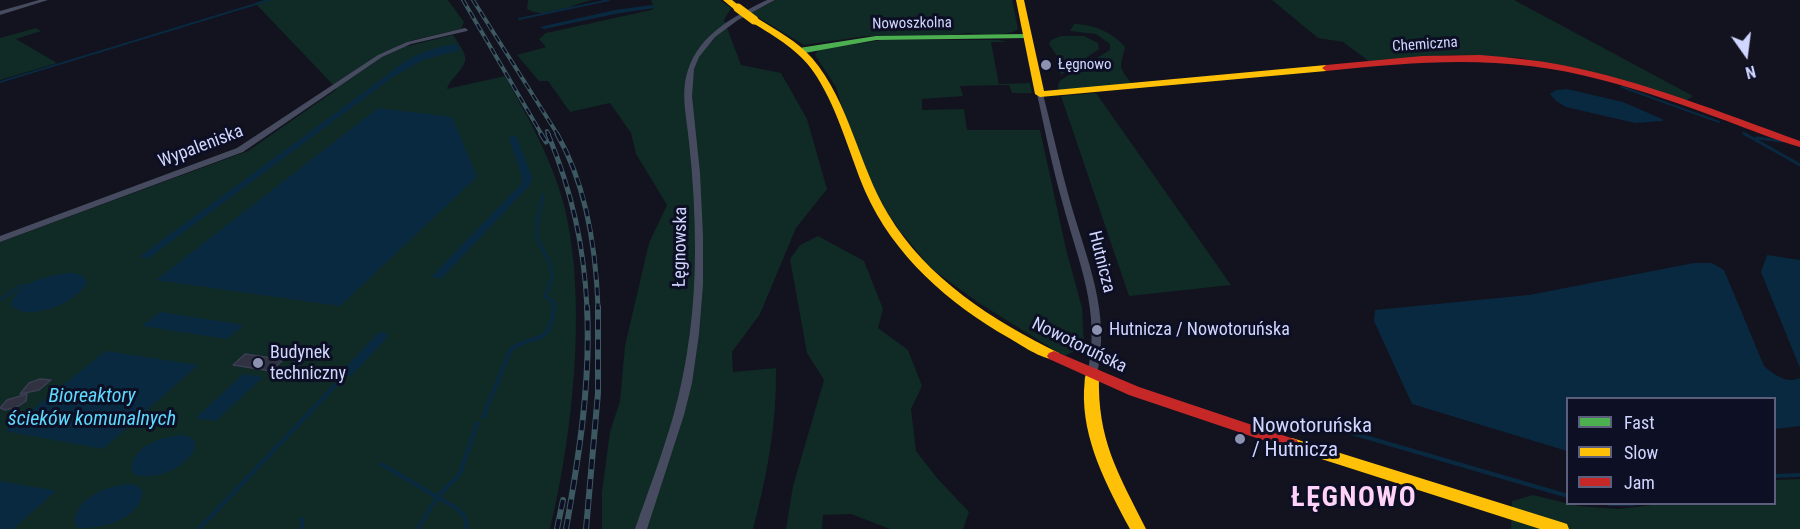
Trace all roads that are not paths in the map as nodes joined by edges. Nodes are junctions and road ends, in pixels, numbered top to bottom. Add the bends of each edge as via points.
1 (45, 0) edge
2 (727, 0) edge
3 (772, 0) edge
4 (1020, 0) edge
5 (0, 13) edge
6 (465, 30) dead end
7 (1026, 36) junction
8 (799, 51) junction
9 (1041, 94) junction
10 (1800, 144) edge
11 (0, 239) edge
12 (1092, 375) junction
13 (641, 529) edge
14 (1138, 529) edge
15 (1561, 529) edge

1 - 5 street
2 - 8 street, Nowotoruńska, bridge
3 - 13 street, Łęgnowska via 732,21 709,41 691,68 687,97 698,196 699,268 693,344 683,400
4 - 7 street, Hutnicza
6 - 11 street, Wypaleniska via 409,43 380,56 246,148
7 - 8 street, Nowoszkolna via 876,38
7 - 9 street, Hutnicza
8 - 12 street, Nowotoruńska via 826,85 874,203 912,255 950,291 1006,331
9 - 10 street, Chemiczna via 1436,58 1491,57 1546,64 1607,80
9 - 12 street, Hutnicza via 1089,281 1097,347
12 - 14 street, Hutnicza via 1088,394 1092,432
12 - 15 street, Nowotoruńska via 1196,413

